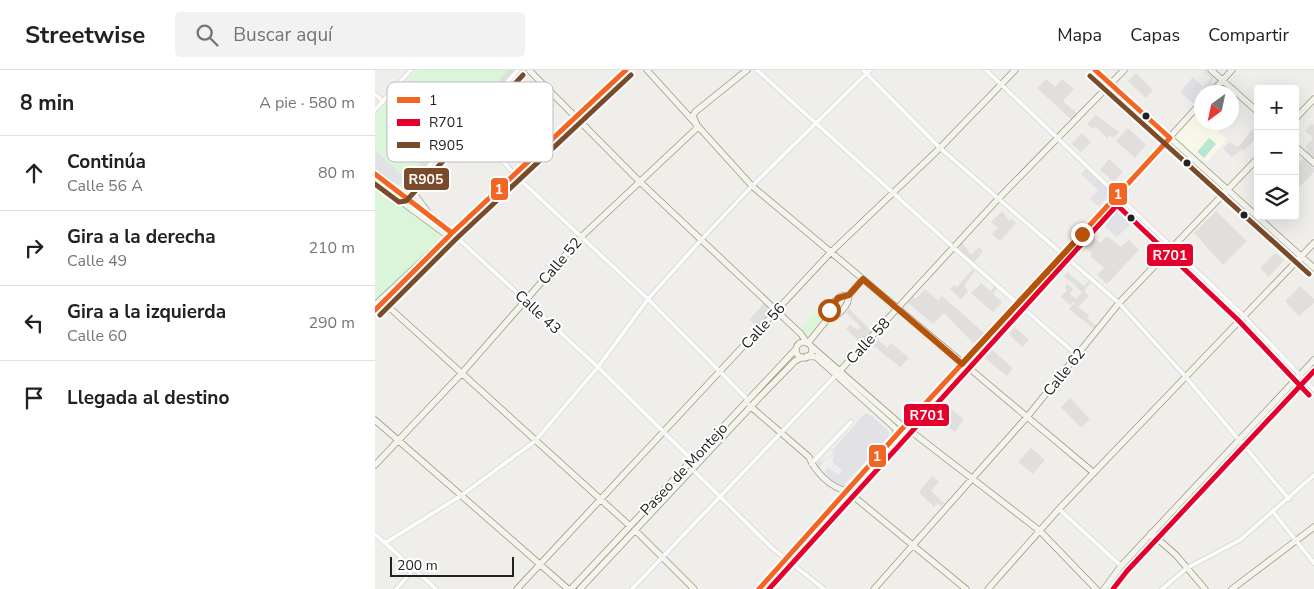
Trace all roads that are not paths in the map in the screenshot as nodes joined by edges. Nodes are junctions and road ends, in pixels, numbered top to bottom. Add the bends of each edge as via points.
1 (411, 70) edge
2 (518, 70) edge
3 (529, 70) edge
4 (627, 70) edge
5 (647, 70) edge
6 (747, 70) edge
7 (757, 70) edge
8 (870, 70) edge
9 (986, 70) edge
10 (1015, 70) edge
11 (1095, 70) edge
12 (1124, 70) edge
13 (1211, 70) edge
14 (1233, 70) edge
15 (864, 72) edge
16 (1223, 80) junction
17 (400, 82) edge
18 (507, 82) edge
19 (541, 82) edge
20 (1110, 84) junction
21 (1001, 85) junction
22 (1218, 85) edge
23 (375, 94) edge
24 (553, 95) edge
25 (387, 97) edge
26 (1314, 99) edge
27 (383, 102) junction
28 (1254, 108) edge
29 (375, 110) edge
30 (1194, 112) edge
31 (1299, 115) edge
32 (576, 119) junction
33 (816, 122) junction
34 (696, 123) junction
35 (1057, 138) junction
36 (1170, 138) junction
37 (553, 140) edge
38 (940, 148) junction
39 (1299, 150) edge
40 (432, 162) edge
41 (503, 162) edge
42 (530, 162) edge
43 (1254, 162) edge
44 (1314, 163) edge
45 (375, 174) edge
46 (515, 176) junction
47 (639, 181) junction
48 (375, 182) edge
49 (752, 186) junction
50 (409, 187) junction
51 (1228, 190) junction
52 (893, 194) junction
53 (1117, 194) junction
54 (400, 197) junction
55 (997, 199) junction
56 (433, 219) junction
57 (450, 235) junction
58 (581, 237) junction
59 (702, 240) junction
60 (1314, 243) edge
61 (1173, 246) junction
62 (954, 248) junction
63 (831, 252) junction
64 (1063, 256) junction
65 (1301, 256) junction
66 (1314, 268) edge
67 (863, 279) junction
68 (849, 295) junction
69 (648, 299) junction
70 (381, 300) junction
71 (526, 301) junction
72 (1019, 303) junction
73 (1119, 303) junction
74 (375, 305) edge
75 (897, 310) junction
76 (777, 311) junction
77 (1243, 315) junction
78 (829, 317) junction
79 (809, 344) junction
80 (796, 348) junction
81 (1078, 356) junction
82 (805, 357) junction
83 (1314, 360) edge
84 (962, 364) junction
85 (598, 367) junction
86 (719, 372) junction
87 (838, 373) junction
88 (461, 374) junction
89 (1300, 375) junction
90 (1185, 376) junction
91 (849, 383) junction
92 (1314, 390) edge
93 (749, 400) junction
94 (750, 406) junction
95 (1027, 417) junction
96 (375, 420) edge
97 (851, 422) dead end
98 (904, 426) junction
99 (664, 433) junction
100 (780, 433) junction
101 (896, 435) junction
102 (1239, 439) junction
103 (399, 441) junction
104 (535, 441) junction
105 (692, 460) junction
106 (811, 464) junction
107 (375, 465) edge
108 (692, 469) junction
109 (1094, 473) junction
110 (1314, 475) edge
111 (971, 479) junction
112 (847, 491) junction
113 (462, 495) junction
114 (719, 496) junction
115 (602, 498) junction
116 (1289, 499) junction
117 (1059, 510) junction
118 (1274, 513) junction
119 (1314, 527) edge
120 (633, 528) junction
121 (1039, 531) junction
122 (1151, 533) junction
123 (375, 534) edge
124 (1296, 542) junction
125 (385, 544) junction
126 (911, 545) junction
127 (663, 557) junction
128 (786, 559) junction
129 (1314, 563) edge
130 (539, 564) junction
131 (1121, 566) junction
132 (1187, 568) junction
133 (414, 569) junction
134 (396, 589) edge
135 (435, 589) edge
136 (517, 589) edge
137 (570, 589) edge
138 (580, 589) edge
139 (632, 589) edge
140 (694, 589) edge
141 (759, 589) edge
142 (823, 589) edge
143 (874, 589) edge
144 (965, 589) edge
145 (988, 589) edge
146 (1096, 589) edge
147 (1104, 589) edge
148 (1162, 589) edge
149 (1205, 589) edge
150 (1232, 589) edge

1 - 17 street
2 - 18 street
3 - 19 street
4 - 32 street
5 - 34 street
6 - 34 street, Calle 52 via 695,112 693,118
7 - 33 street
8 - 15 street
9 - 21 street
10 - 21 street, Calle 56
11 - 20 street
12 - 20 street, Calle 58
13 - 16 street
14 - 16 street
15 - 33 street
15 - 38 street
16 - 22 street
16 - 28 street
20 - 35 street, Calle 58
20 - 36 street
21 - 35 street
21 - 38 street, Calle 56
23 - 27 street
24 - 32 street
25 - 27 street
26 - 31 street
27 - 29 street
30 - 36 street
32 - 37 street
32 - 47 street
33 - 49 street
33 - 52 street
34 - 47 street, Calle 52 via 696,129
34 - 49 street
35 - 53 street
35 - 55 street, Calle 58
36 - 51 street
36 - 53 street
38 - 52 street, Calle 56
38 - 55 street
39 - 44 street
40 - 50 street
41 - 46 street
42 - 46 street
43 - 51 street, Calle 62
45 - 54 street, Calle 43
46 - 57 street
46 - 58 street
47 - 58 street, Calle 52
47 - 59 street
48 - 54 street, Calle 43
49 - 59 street
49 - 63 street
50 - 54 street
50 - 56 street
51 - 61 street, Calle 62
51 - 65 street
52 - 62 street
52 - 63 street, Calle 56
53 - 61 street
53 - 64 street
54 - 56 street, Calle 43
54 - 57 street, Calle 43
55 - 62 street, Calle 58
55 - 64 street
56 - 57 street, Calle 43
57 - 70 street
57 - 71 street, Calle 43
58 - 69 street
58 - 71 street, Calle 52
59 - 69 street
59 - 76 street
60 - 65 street
61 - 73 street, Calle 62
61 - 77 street
62 - 72 street
62 - 75 street, Calle 58
63 - 67 street
63 - 76 street, Calle 56
64 - 72 street
64 - 73 street
65 - 66 street
65 - 77 street
67 - 68 street
67 - 75 street
68 - 78 street via 844,308
68 - 78 street via 843,294 834,301
69 - 85 street
69 - 86 street
70 - 74 street
70 - 88 street
71 - 85 street, Calle 43
71 - 88 street, Calle 52
72 - 81 street
72 - 84 street
73 - 81 street, Calle 62
73 - 90 street
75 - 84 street
75 - 87 street, Calle 58
76 - 79 street
76 - 86 street, Calle 56
77 - 89 street
77 - 90 street
78 - 79 street
79 - 80 street via 801,342
79 - 82 street via 811,352
79 - 87 street
80 - 82 street via 799,355
80 - 93 street, Paseo de Montejo
81 - 95 street, Calle 62
82 - 87 street via 815,357
82 - 94 street via 795,361
83 - 89 street
84 - 95 street
84 - 98 street
85 - 99 street, Calle 43
85 - 104 street
86 - 93 street
86 - 99 street, Calle 56
87 - 91 street
87 - 100 street, Calle 58
88 - 103 street, Calle 52
88 - 104 street
89 - 92 street
89 - 102 street
90 - 102 street
90 - 109 street
91 - 98 street
91 - 101 street via 896,429
93 - 105 street, Paseo de Montejo
94 - 100 street
94 - 108 street
95 - 109 street
95 - 111 street, Calle 62
96 - 103 street
97 - 106 street
98 - 101 street
98 - 111 street
99 - 105 street, Calle 43
99 - 115 street, Calle 56
100 - 106 street via 809,457
100 - 114 street, Calle 58
101 - 112 street
102 - 116 street
102 - 122 street
103 - 107 street, Calle 52
103 - 113 street
104 - 113 street
104 - 115 street
105 - 120 street, Paseo de Montejo
106 - 112 street via 839,490
108 - 114 street
108 - 120 street
109 - 117 street
110 - 116 street
111 - 121 street
111 - 126 street, Calle 62
112 - 126 street
112 - 128 street
113 - 125 street
113 - 130 street
114 - 127 street, Calle 58
114 - 128 street
115 - 120 street
115 - 130 street, Calle 56
116 - 118 street
117 - 121 street
117 - 131 street
118 - 124 street
118 - 132 street via 1240,540
119 - 124 street
120 - 127 street
120 - 137 street, Paseo de Montejo
120 - 138 street
121 - 145 street
121 - 146 street
122 - 131 street
122 - 132 street
123 - 125 street
124 - 129 street
124 - 150 street
125 - 133 street
126 - 143 street, Calle 62
126 - 144 street
127 - 139 street, Calle 58
127 - 140 street
128 - 141 street
128 - 142 street
130 - 136 street, Calle 56
130 - 137 street
131 - 147 street
132 - 148 street
132 - 149 street
133 - 134 street
133 - 135 street

